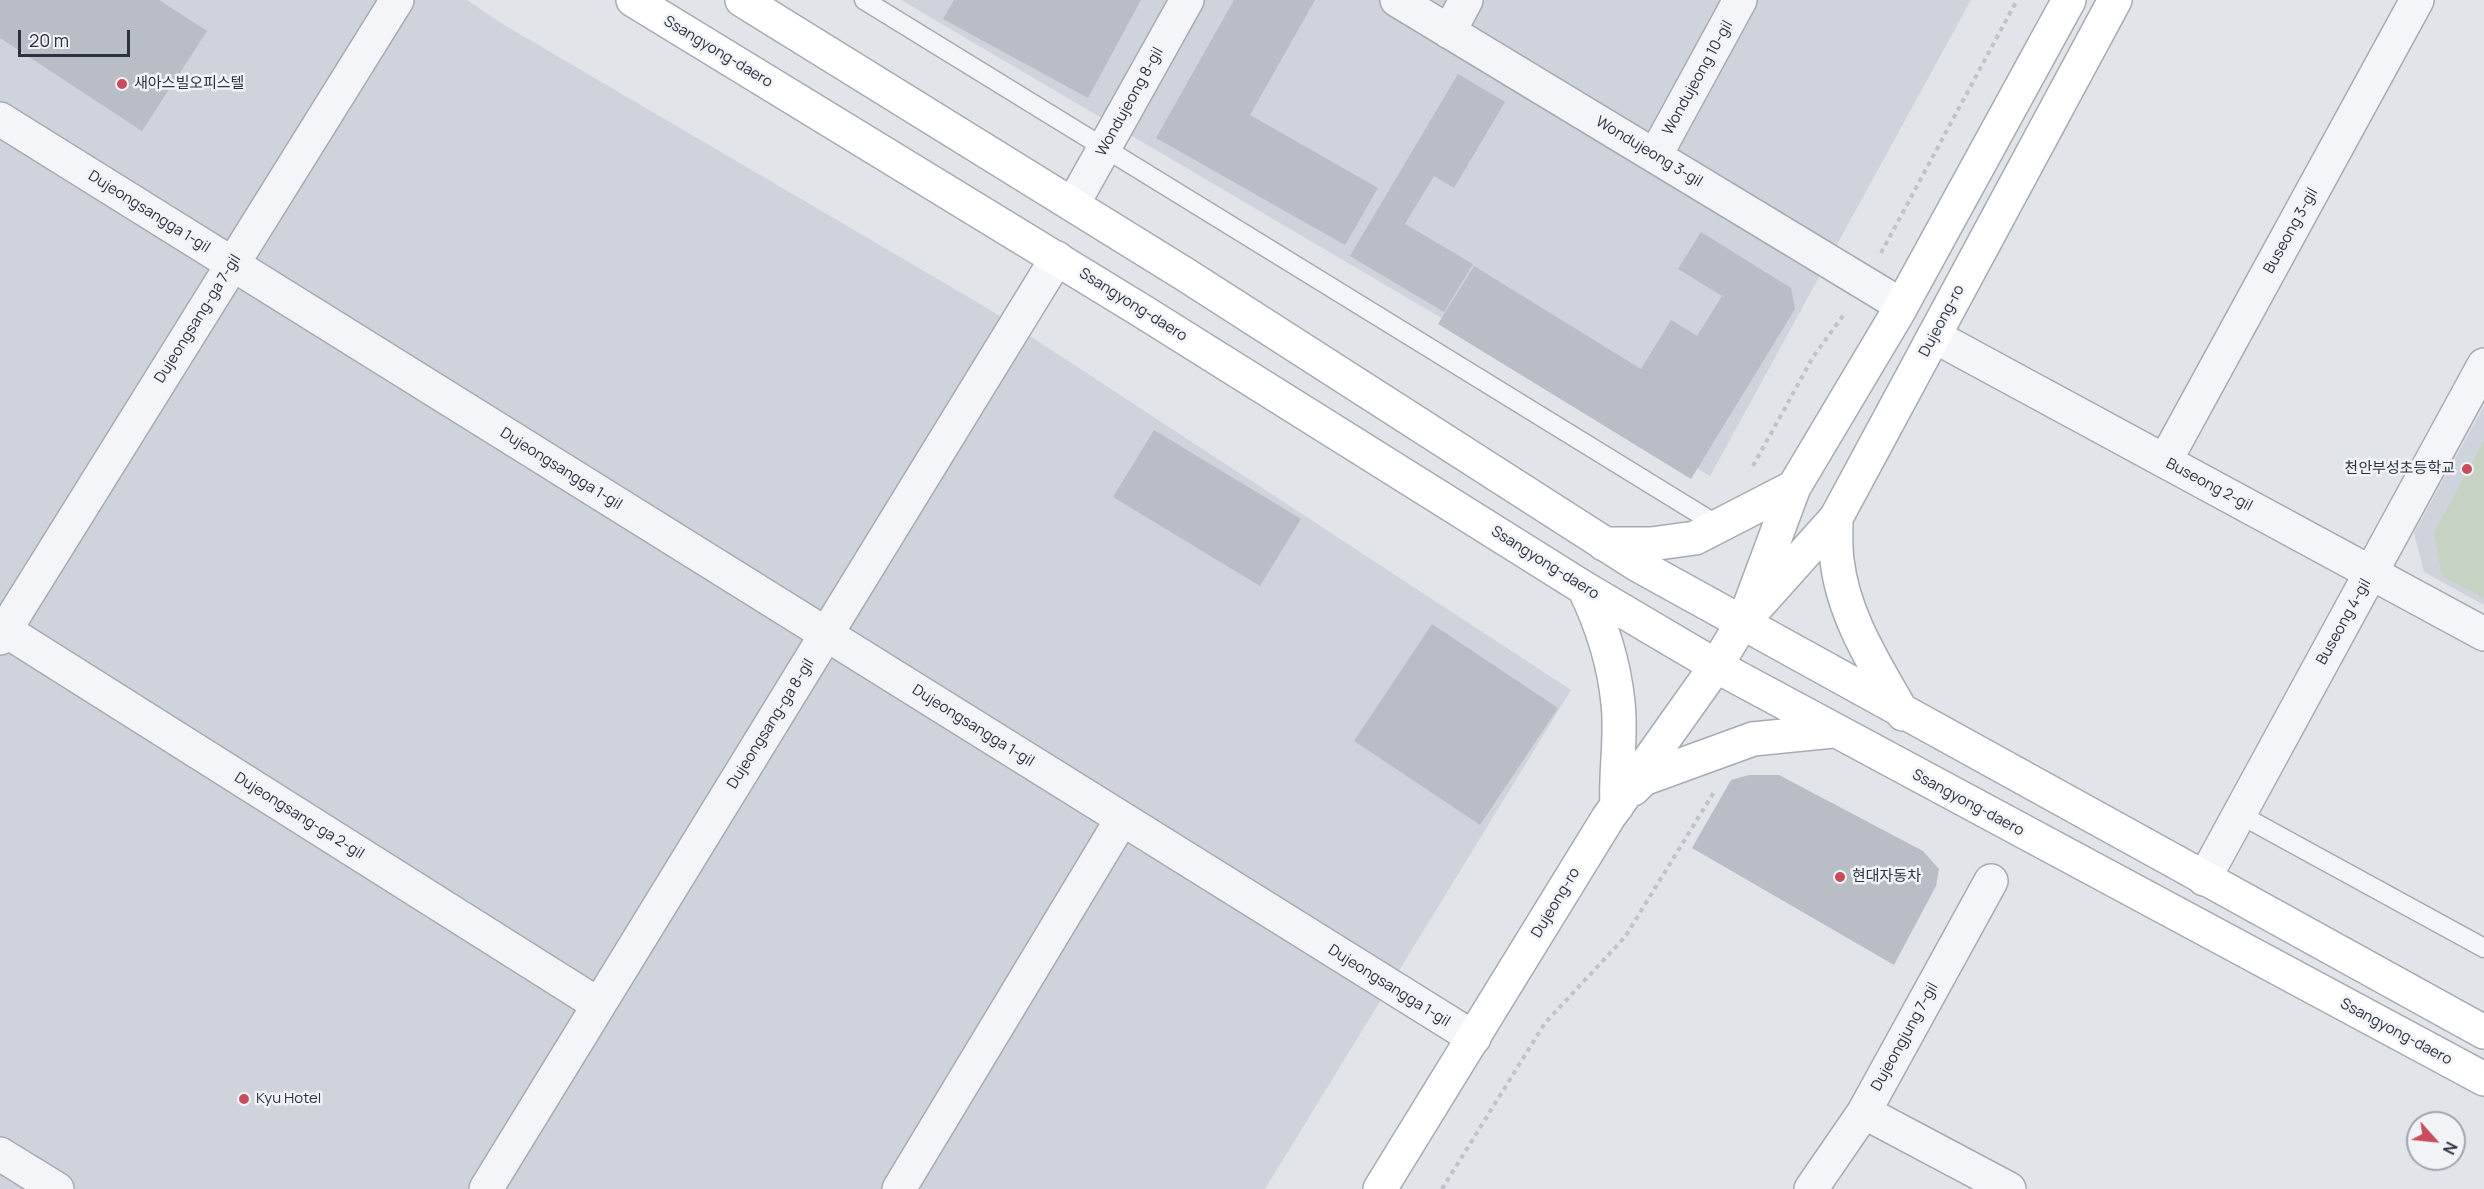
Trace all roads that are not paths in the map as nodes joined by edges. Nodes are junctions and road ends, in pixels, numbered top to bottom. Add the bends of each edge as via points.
1 (397, 0) edge
2 (633, 0) edge
3 (742, 0) edge
4 (864, 0) edge
5 (1187, 0) edge
6 (1397, 0) edge
7 (1466, 0) edge
8 (1740, 0) edge
9 (2069, 0) edge
10 (2115, 0) edge
11 (2417, 0) edge
12 (1449, 32) junction
13 (0, 119) edge
14 (1106, 146) junction
15 (1655, 156) junction
16 (1073, 204) junction
17 (1057, 258) junction
18 (232, 264) junction
19 (1901, 305) junction
20 (1934, 336) junction
21 (2484, 365) edge
22 (2165, 461) junction
23 (1794, 486) junction
24 (1836, 518) junction
25 (1719, 526) junction
26 (1604, 544) junction
27 (2372, 573) junction
28 (1584, 588) junction
29 (1743, 623) junction
30 (2, 632) edge
31 (826, 634) junction
32 (2484, 634) edge
33 (1716, 666) junction
34 (1903, 714) junction
35 (1833, 731) junction
36 (1617, 806) junction
37 (2239, 814) junction
38 (1122, 819) junction
39 (2204, 879) junction
40 (1991, 880) dead end
41 (2484, 948) edge
42 (599, 1005) junction
43 (2484, 1032) edge
44 (1474, 1038) junction
45 (2484, 1079) edge
46 (1864, 1112) junction
47 (0, 1154) edge
48 (57, 1189) edge
49 (486, 1189) edge
50 (899, 1189) edge
51 (1380, 1189) edge
52 (1811, 1189) edge
53 (2009, 1189) edge

1 - 18 street, Dujeongsang-ga 7-gil
2 - 17 street, Ssangyong-daero
3 - 16 street
4 - 14 lane
5 - 14 street, Wondujeong 8-gil
6 - 12 street, Wondujeong 3-gil
7 - 12 street
8 - 15 street, Wondujeong 10-gil
9 - 19 street, Dujeong-ro
10 - 20 street, Dujeong-ro
11 - 22 street, Buseong 3-gil
12 - 15 street, Wondujeong 3-gil
13 - 18 street, Dujeongsangga 1-gil
14 - 16 street, Wondujeong 8-gil
14 - 25 lane
15 - 19 street, Wondujeong 3-gil
16 - 26 street
17 - 28 street, Ssangyong-daero
17 - 31 street, Dujeongsang-ga 8-gil
18 - 30 street, Dujeongsang-ga 7-gil
18 - 31 street, Dujeongsangga 1-gil
19 - 23 street, Dujeong-ro
20 - 22 street, Buseong 2-gil
20 - 24 street, Dujeong-ro
21 - 27 street, Buseong 4-gil
22 - 27 street, Buseong 2-gil
23 - 25 street
23 - 29 street, Dujeong-ro
24 - 29 street, Dujeong-ro
24 - 34 street via 1837,561 1847,601 1859,633
25 - 26 street via 1695,538 1652,544
26 - 29 street
27 - 32 street, Buseong 2-gil
27 - 37 street, Buseong 4-gil
28 - 33 street, Ssangyong-daero
28 - 36 street via 1602,624 1619,704
29 - 33 street, Dujeong-ro
29 - 34 street
30 - 42 street, Dujeongsang-ga 2-gil
31 - 38 street, Dujeongsangga 1-gil
31 - 42 street, Dujeongsang-ga 8-gil
33 - 35 street, Ssangyong-daero
33 - 36 street, Dujeong-ro
34 - 39 street
35 - 36 street via 1753,740 1710,754 1643,779
35 - 45 street, Ssangyong-daero
36 - 44 street, Dujeong-ro
37 - 39 street, Buseong 4-gil
37 - 41 lane
38 - 44 street, Dujeongsangga 1-gil
38 - 50 street
39 - 43 street
40 - 46 street, Dujeongjung 7-gil
42 - 49 street, Dujeongsang-ga 8-gil
44 - 51 street, Dujeong-ro
46 - 52 street, Dujeongjung 7-gil
46 - 53 street
47 - 48 street

